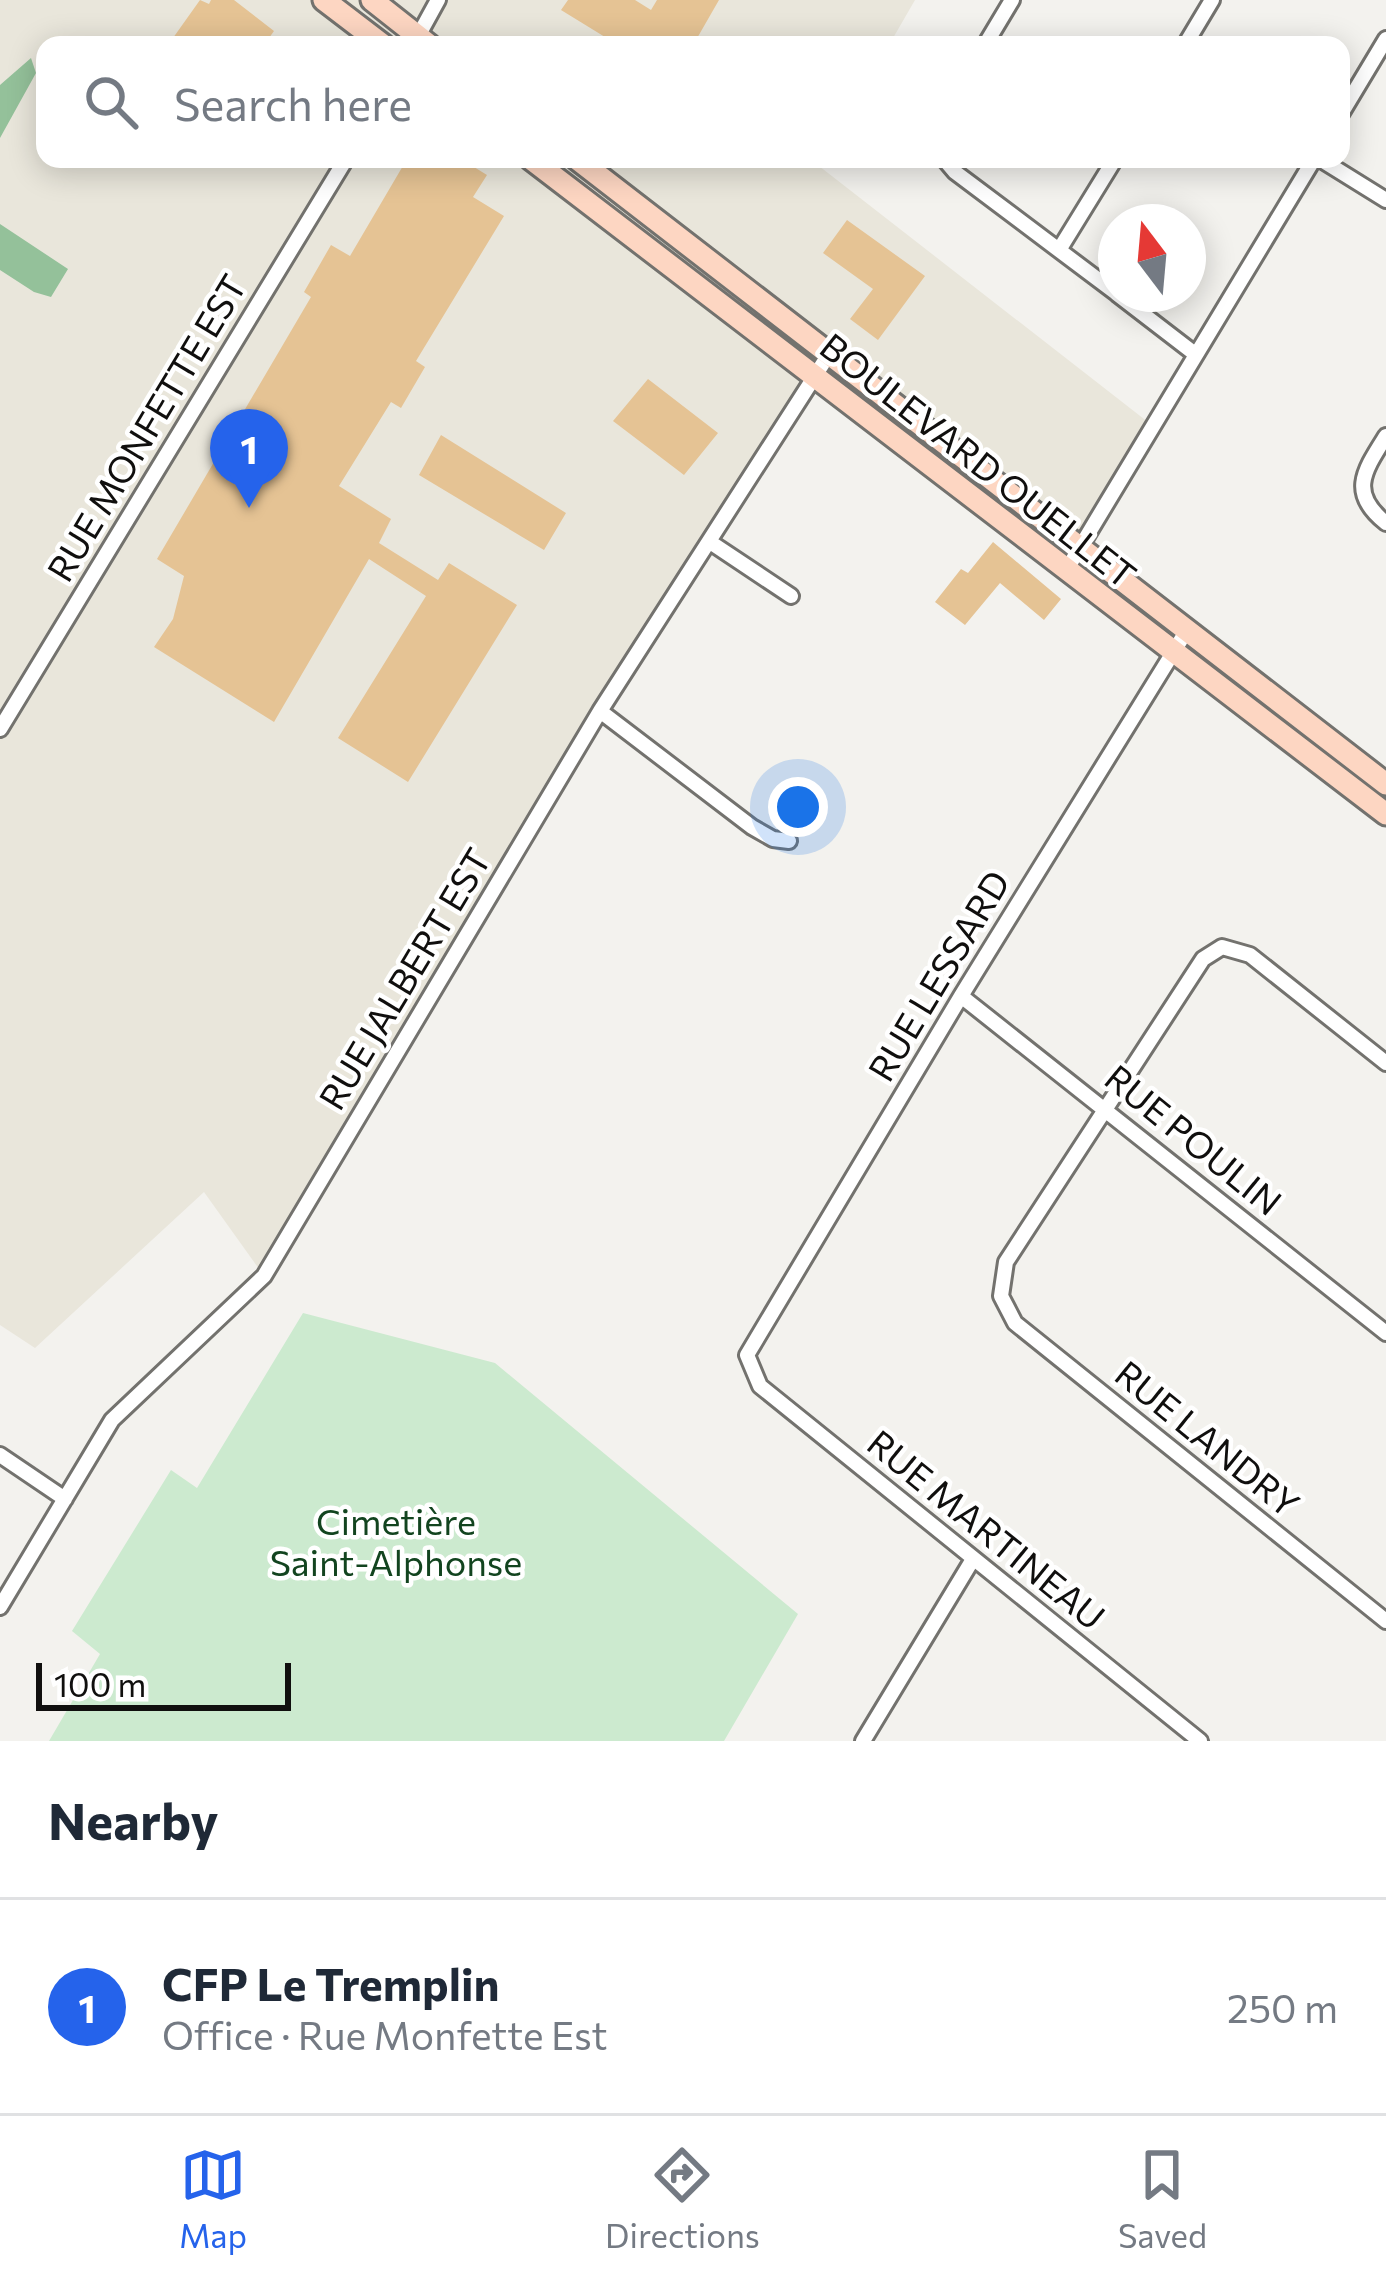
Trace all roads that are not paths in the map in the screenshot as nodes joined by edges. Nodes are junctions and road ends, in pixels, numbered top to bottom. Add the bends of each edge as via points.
1 (324, 0) edge
2 (371, 0) edge
3 (438, 0) edge
4 (1012, 0) edge
5 (1212, 0) edge
6 (371, 36) edge
7 (413, 36) edge
8 (423, 36) edge
9 (990, 36) edge
10 (1190, 36) edge
11 (1386, 39) edge
12 (1350, 99) edge
13 (341, 168) edge
14 (543, 168) edge
15 (589, 168) edge
16 (952, 168) edge
17 (1109, 168) edge
18 (1311, 168) edge
19 (1332, 168) edge
20 (1386, 200) edge
21 (1059, 250) junction
22 (1098, 280) edge
23 (1140, 312) edge
24 (829, 354) junction
25 (1195, 354) junction
26 (815, 377) junction
27 (1386, 436) edge
28 (1386, 523) edge
29 (710, 542) junction
30 (1079, 548) junction
31 (1066, 569) junction
32 (791, 596) dead end
33 (1187, 630) junction
34 (1173, 654) junction
35 (600, 711) junction
36 (0, 729) edge
37 (1386, 784) edge
38 (1386, 814) edge
39 (789, 841) dead end
40 (961, 996) junction
41 (1386, 1063) edge
42 (1107, 1110) junction
43 (1386, 1333) edge
44 (747, 1355) joint
45 (0, 1455) edge
46 (64, 1499) junction
47 (974, 1559) junction
48 (0, 1606) edge
49 (1386, 1621) edge
50 (867, 1739) edge
51 (1200, 1741) edge

1 - 6 street
2 - 7 street
3 - 8 street
4 - 9 street
5 - 10 street
11 - 12 street
13 - 36 street, RUE MONFETTE EST
14 - 26 street, BOULEVARD OUELLET
15 - 24 street, BOULEVARD OUELLET
16 - 21 street
17 - 21 street
18 - 25 street
19 - 20 street
21 - 22 street
23 - 25 street
24 - 26 street, RUE JALBERT EST
24 - 30 street, BOULEVARD OUELLET
25 - 30 street
26 - 29 street, RUE JALBERT EST
26 - 31 street, BOULEVARD OUELLET
27 - 28 street via 1362,486
29 - 32 street
29 - 35 street, RUE JALBERT EST
30 - 31 street
30 - 33 street, BOULEVARD OUELLET
31 - 34 street, BOULEVARD OUELLET
33 - 34 street, RUE LESSARD
33 - 37 street, BOULEVARD OUELLET
34 - 38 street, BOULEVARD OUELLET
34 - 40 street, RUE LESSARD
35 - 39 street via 752,827
35 - 46 street, RUE JALBERT EST via 264,1276 125,1405
40 - 42 street, RUE POULIN
40 - 44 street, RUE LESSARD
41 - 42 street via 1250,955 1222,947 1203,959
42 - 43 street, RUE POULIN
42 - 49 street, RUE LANDRY via 1006,1262 1000,1296 1015,1323
44 - 47 street, RUE MARTINEAU via 760,1386
45 - 46 street
46 - 48 street, RUE JALBERT EST
47 - 50 street
47 - 51 street, RUE MARTINEAU

